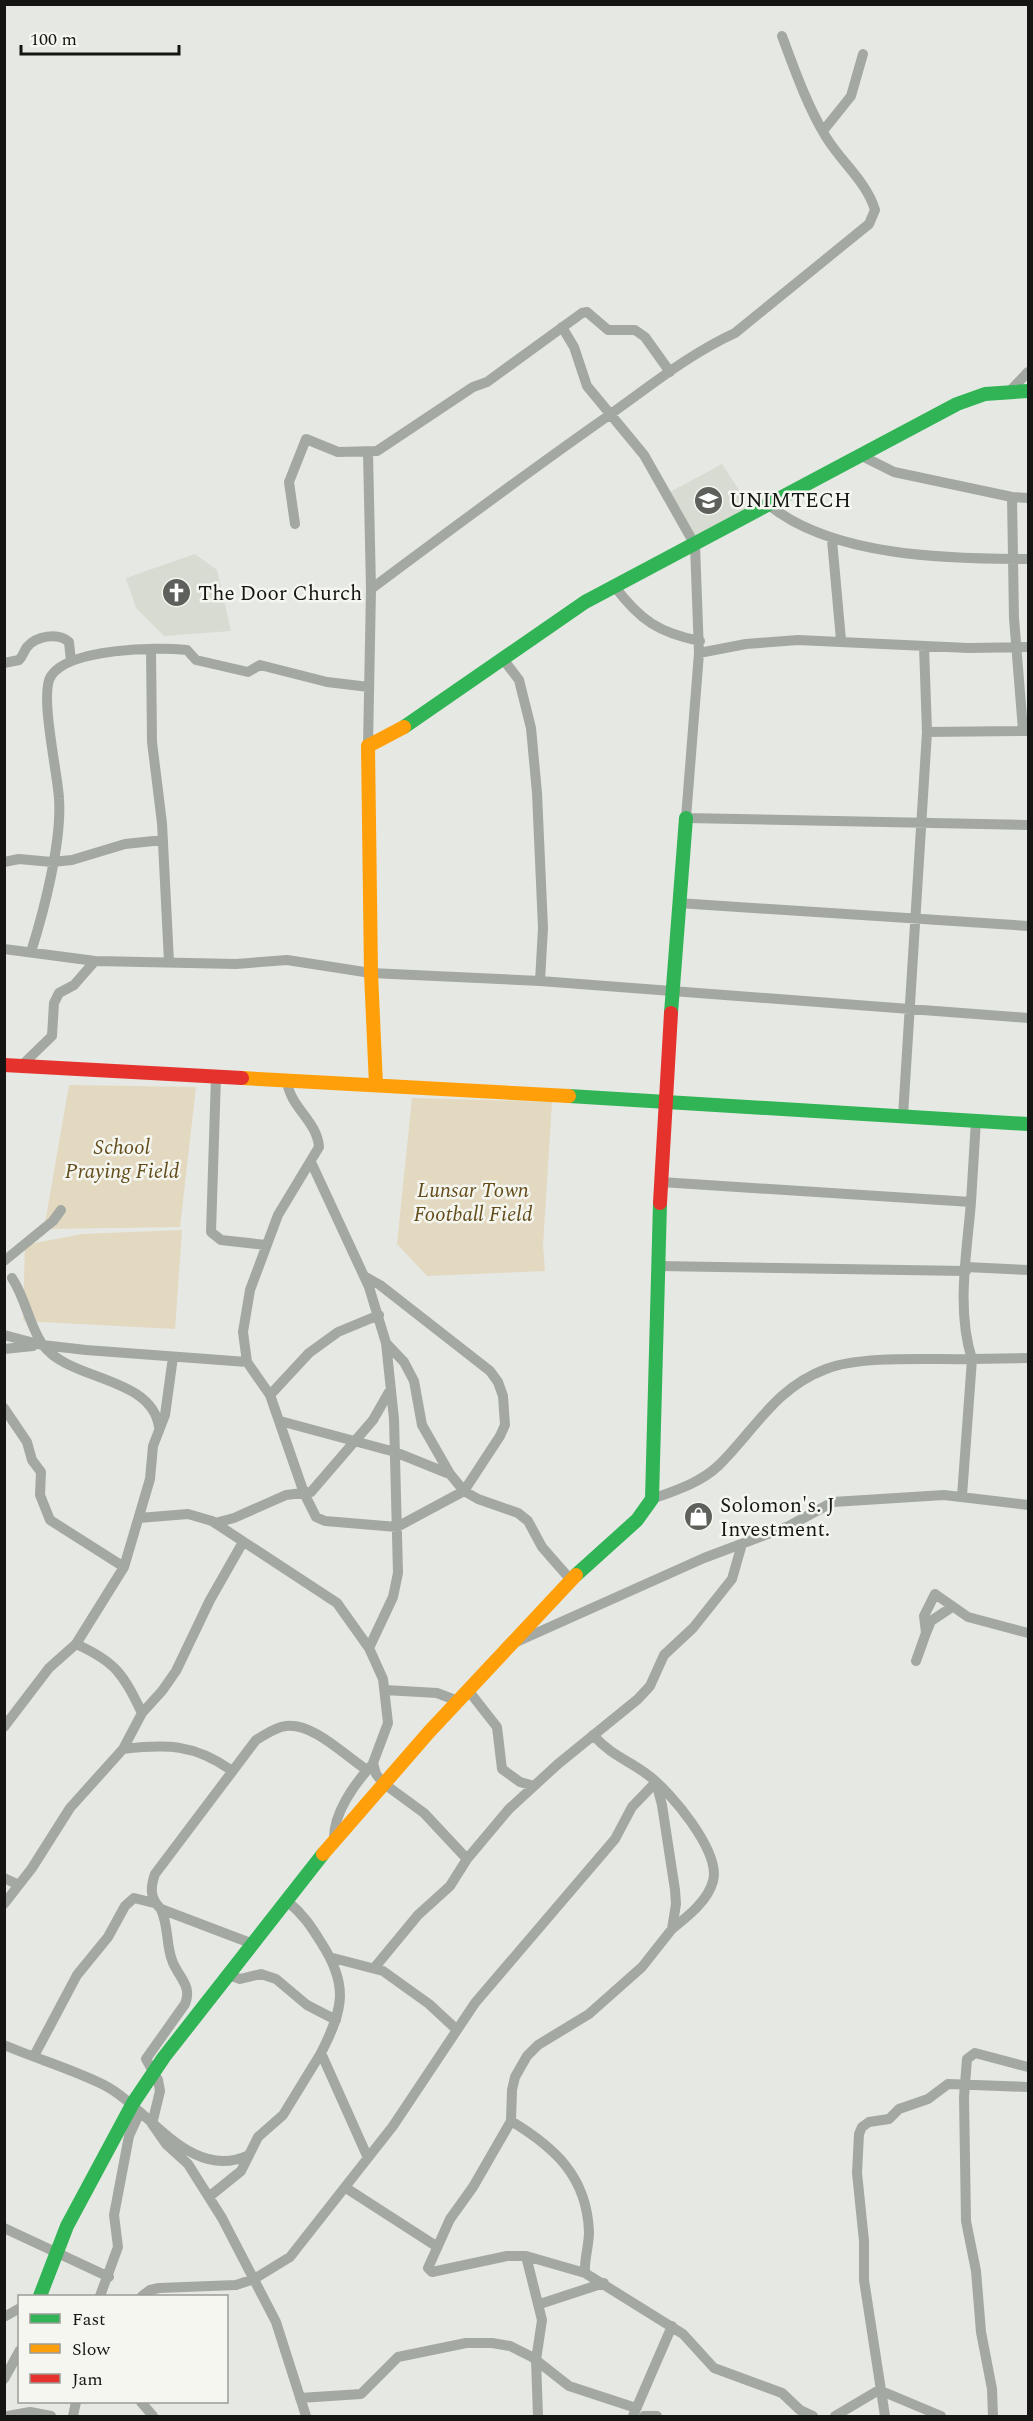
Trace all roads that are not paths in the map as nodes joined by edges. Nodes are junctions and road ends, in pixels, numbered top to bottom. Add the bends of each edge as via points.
1 (782, 36) dead end
2 (863, 54) dead end
3 (823, 132) junction
4 (562, 327) junction
5 (670, 372) junction
6 (1029, 372) edge
7 (1011, 390) junction
8 (1029, 391) edge
9 (610, 415) junction
10 (368, 452) junction
11 (862, 456) junction
12 (1012, 497) junction
13 (1029, 498) edge
14 (769, 505) junction
15 (295, 524) dead end
16 (832, 540) junction
17 (695, 545) junction
18 (1012, 559) junction
19 (1029, 559) edge
20 (615, 587) junction
21 (371, 589) junction
22 (841, 640) junction
23 (924, 646) junction
24 (699, 647) junction
25 (1017, 647) junction
26 (1029, 647) edge
27 (151, 649) junction
28 (503, 659) junction
29 (71, 661) junction
30 (4, 663) edge
31 (369, 687) junction
32 (1026, 730) edge
33 (927, 732) junction
34 (369, 746) junction
35 (686, 818) junction
36 (920, 822) junction
37 (1029, 825) edge
38 (163, 840) junction
39 (4, 862) edge
40 (52, 862) junction
41 (678, 903) junction
42 (914, 919) junction
43 (1029, 926) edge
44 (4, 949) edge
45 (31, 952) junction
46 (94, 961) junction
47 (169, 962) junction
48 (371, 973) junction
49 (540, 981) junction
50 (672, 991) junction
51 (909, 1009) junction
52 (1029, 1018) edge
53 (4, 1065) edge
54 (21, 1066) junction
55 (216, 1076) junction
56 (286, 1080) junction
57 (376, 1085) junction
58 (666, 1101) junction
59 (903, 1116) junction
60 (976, 1120) junction
61 (1029, 1124) edge
62 (311, 1162) junction
63 (661, 1182) junction
64 (971, 1202) junction
65 (61, 1210) dead end
66 (266, 1245) junction
67 (4, 1261) edge
68 (658, 1266) junction
69 (966, 1269) junction
70 (1029, 1270) edge
71 (364, 1276) junction
72 (12, 1278) dead end
73 (379, 1315) junction
74 (4, 1335) edge
75 (386, 1343) junction
76 (42, 1345) junction
77 (4, 1349) edge
78 (173, 1357) junction
79 (1029, 1358) edge
80 (972, 1359) junction
81 (247, 1362) junction
82 (391, 1389) junction
83 (270, 1395) junction
84 (4, 1408) edge
85 (280, 1421) junction
86 (159, 1427) junction
87 (354, 1442) junction
88 (395, 1452) junction
89 (450, 1474) junction
90 (464, 1491) junction
91 (304, 1493) junction
92 (962, 1496) junction
93 (652, 1499) junction
94 (1029, 1505) edge
95 (139, 1518) junction
96 (215, 1523) junction
97 (397, 1527) junction
98 (243, 1542) junction
99 (742, 1544) junction
100 (124, 1567) junction
101 (570, 1579) junction
102 (952, 1607) junction
103 (926, 1633) junction
104 (1029, 1633) edge
105 (76, 1644) junction
106 (505, 1646) junction
107 (369, 1648) junction
108 (916, 1661) dead end
109 (385, 1690) junction
110 (468, 1690) junction
111 (458, 1701) junction
112 (142, 1713) junction
113 (4, 1727) edge
114 (593, 1735) junction
115 (123, 1749) junction
116 (231, 1770) junction
117 (373, 1773) junction
118 (656, 1782) junction
119 (534, 1786) junction
120 (334, 1840) junction
121 (467, 1859) junction
122 (4, 1878) edge
123 (19, 1885) junction
124 (286, 1901) junction
125 (4, 1904) edge
126 (158, 1906) junction
127 (672, 1929) junction
128 (253, 1944) junction
129 (333, 1958) junction
130 (375, 1967) junction
131 (229, 1976) junction
132 (336, 2020) junction
133 (456, 2029) junction
134 (4, 2045) edge
135 (321, 2053) junction
136 (34, 2056) junction
137 (1029, 2067) edge
138 (153, 2074) junction
139 (965, 2083) junction
140 (1029, 2087) edge
141 (136, 2107) junction
142 (511, 2121) junction
143 (152, 2124) junction
144 (249, 2156) junction
145 (368, 2158) junction
146 (346, 2188) junction
147 (210, 2196) junction
148 (4, 2228) edge
149 (436, 2246) junction
150 (58, 2252) junction
151 (526, 2256) junction
152 (585, 2273) junction
153 (109, 2277) junction
154 (254, 2279) junction
155 (604, 2283) junction
156 (40, 2295) edge
157 (100, 2295) edge
158 (143, 2295) edge
159 (540, 2304) junction
160 (18, 2309) edge
161 (4, 2317) edge
162 (672, 2326) junction
163 (18, 2354) edge
164 (537, 2360) junction
165 (4, 2379) edge
166 (879, 2390) junction
167 (300, 2398) junction
168 (142, 2403) edge
169 (638, 2414) edge
170 (8, 2416) edge
171 (51, 2416) edge
172 (153, 2416) edge
173 (306, 2416) edge
174 (538, 2416) edge
175 (657, 2416) edge
176 (813, 2416) edge
177 (835, 2416) edge
178 (885, 2416) edge
179 (941, 2416) edge
180 (993, 2416) edge

1 - 3 street via 807,104
2 - 3 street via 851,96
3 - 5 street via 868,193 874,210 868,224 735,333
4 - 5 street via 584,312 608,330 635,330 645,337
4 - 9 street via 574,346 587,386
4 - 10 street via 487,382 473,387 377,451
5 - 9 street
6 - 7 street
7 - 8 street
7 - 11 street via 970,398
9 - 17 street via 644,455
9 - 21 street
10 - 15 street via 338,452 306,439 289,482
10 - 21 street
11 - 12 street via 894,472
11 - 14 street
12 - 13 street
12 - 18 street
14 - 16 street via 786,519
14 - 17 street
16 - 18 street via 926,554
16 - 22 street
17 - 20 street
17 - 24 street
18 - 19 street
18 - 25 street
20 - 24 street via 631,608 662,631
20 - 28 street via 585,602
21 - 31 street
22 - 23 street
22 - 24 street
23 - 25 street
23 - 33 street
24 - 35 street
25 - 26 street
25 - 32 street
27 - 29 street
27 - 31 street via 187,650 196,660 248,672 260,665 327,682
27 - 38 street via 152,742
28 - 34 street via 405,727
28 - 49 street via 519,680 531,728 543,928
29 - 30 street via 69,642 57,636 38,638 19,660
29 - 40 street via 51,676 48,684 59,799
31 - 34 street
32 - 33 street
33 - 36 street
34 - 48 street
35 - 36 street
35 - 41 street
36 - 37 street
36 - 42 street
38 - 40 street via 125,844 89,857
38 - 47 street
39 - 40 street
40 - 45 street
41 - 42 street
41 - 50 street
42 - 43 street
42 - 51 street
44 - 45 street
45 - 46 street
46 - 47 street
46 - 54 street via 74,985 59,993 54,1003 52,1036
47 - 48 street via 236,964 287,960
48 - 49 street
48 - 57 street
49 - 50 street
50 - 51 street
50 - 58 street
51 - 52 street
51 - 59 street
53 - 54 street
54 - 55 street
55 - 56 street
55 - 66 street via 211,1232 221,1240
56 - 57 street
56 - 62 street via 288,1093 319,1140
57 - 58 street
58 - 59 street
58 - 63 street
59 - 60 street
60 - 61 street
60 - 64 street
62 - 66 street via 278,1215
62 - 71 street
63 - 64 street
63 - 68 street
64 - 69 street
65 - 67 street
66 - 81 street via 244,1312
68 - 69 street
68 - 93 street
69 - 70 street
69 - 80 street via 965,1337
71 - 73 street
71 - 90 street via 466,1352 498,1382 506,1411 505,1425
72 - 76 street
73 - 75 street
73 - 83 street via 338,1332 309,1353
74 - 76 street
75 - 82 street
75 - 89 street via 404,1362 414,1381 422,1425
76 - 77 street
76 - 78 street
76 - 86 street via 67,1363 132,1390 154,1412
78 - 81 street
78 - 86 street via 165,1414
79 - 80 street
80 - 92 street
80 - 93 street via 861,1362 826,1368 779,1396 717,1467 696,1482
81 - 83 street
82 - 87 street via 385,1404
82 - 88 street
83 - 85 street
84 - 100 street via 41,1472 40,1495 50,1520
85 - 87 street
85 - 91 street
86 - 95 street
87 - 88 street
87 - 91 street via 321,1482
88 - 89 street
88 - 97 street
89 - 90 street
90 - 97 street
90 - 101 street via 528,1521 542,1547
91 - 96 street via 286,1495
91 - 97 street via 319,1519
92 - 94 street
92 - 99 street via 833,1502 789,1526
93 - 101 street via 637,1520
95 - 96 street via 188,1514
95 - 100 street
96 - 98 street
97 - 107 street via 396,1588
98 - 107 street via 330,1596
98 - 112 street via 176,1671
99 - 106 street
99 - 114 street via 732,1579 693,1628 664,1655 650,1686
100 - 105 street
101 - 106 street
102 - 103 street via 931,1621
102 - 103 street via 935,1594 924,1616
102 - 104 street via 968,1617
103 - 108 street
105 - 112 street via 103,1656 117,1669
105 - 113 street via 49,1668
106 - 110 street
107 - 109 street
109 - 111 street via 437,1693
109 - 117 street via 388,1723
110 - 111 street
110 - 119 street via 497,1728 502,1769 520,1782
111 - 117 street
112 - 115 street
114 - 118 street via 608,1751
114 - 119 street
115 - 116 street via 161,1744 188,1748 211,1756
115 - 123 street via 70,1808
116 - 117 street via 256,1740 288,1725 315,1733
116 - 126 street via 155,1874 152,1883
117 - 120 street
117 - 120 street via 352,1788 335,1824
117 - 121 street via 424,1812
118 - 127 street via 675,1890
118 - 127 street via 689,1819 715,1872 708,1893
118 - 133 street via 632,1808 615,1839
119 - 121 street
120 - 124 street
121 - 130 street via 450,1886 418,1915
122 - 123 street
123 - 125 street
124 - 128 street
124 - 129 street via 305,1916
126 - 128 street
126 - 136 street via 134,1898 125,1906 108,1937 77,1976
126 - 138 street via 171,1959 188,1993 185,2004 146,2059
127 - 142 street via 606,2001 527,2056 514,2084
128 - 131 street
129 - 130 street
129 - 132 street via 339,1976
130 - 133 street via 403,1983
131 - 132 street via 240,1979 261,1974 276,1979 307,2005
131 - 138 street
132 - 135 street
133 - 145 street via 444,2053
134 - 136 street
135 - 144 street via 283,2115 258,2137
135 - 145 street
136 - 141 street via 104,2086
137 - 139 street via 972,2054 967,2059
138 - 141 street
138 - 143 street via 160,2091
139 - 140 street
139 - 166 street via 948,2084 928,2099 899,2109 889,2119 869,2122 859,2134 857,2173 864,2280
139 - 180 street via 966,2221 976,2271
141 - 143 street
141 - 150 street via 91,2178
141 - 153 street via 114,2215 118,2247
142 - 149 street
142 - 152 street via 553,2149 577,2182 589,2233
143 - 144 street via 201,2157 229,2162
143 - 147 street
144 - 147 street via 241,2171
145 - 146 street
146 - 149 street
146 - 154 street via 290,2257
147 - 154 street
148 - 150 street
149 - 151 street via 428,2268 432,2272 507,2256
150 - 153 street
150 - 156 street
151 - 152 street
151 - 159 street
152 - 155 street
153 - 157 street
154 - 158 street via 236,2284 159,2288
154 - 167 street via 285,2343
155 - 159 street
155 - 162 street
159 - 164 street
160 - 161 street
162 - 169 street
162 - 176 street via 714,2368 782,2393
163 - 165 street
164 - 167 street via 510,2346 466,2343 398,2357 361,2394
164 - 169 street via 569,2386
164 - 174 street
166 - 177 street
166 - 178 street
166 - 179 street
167 - 173 street
168 - 172 street
169 - 175 street
170 - 171 street via 30,2412

